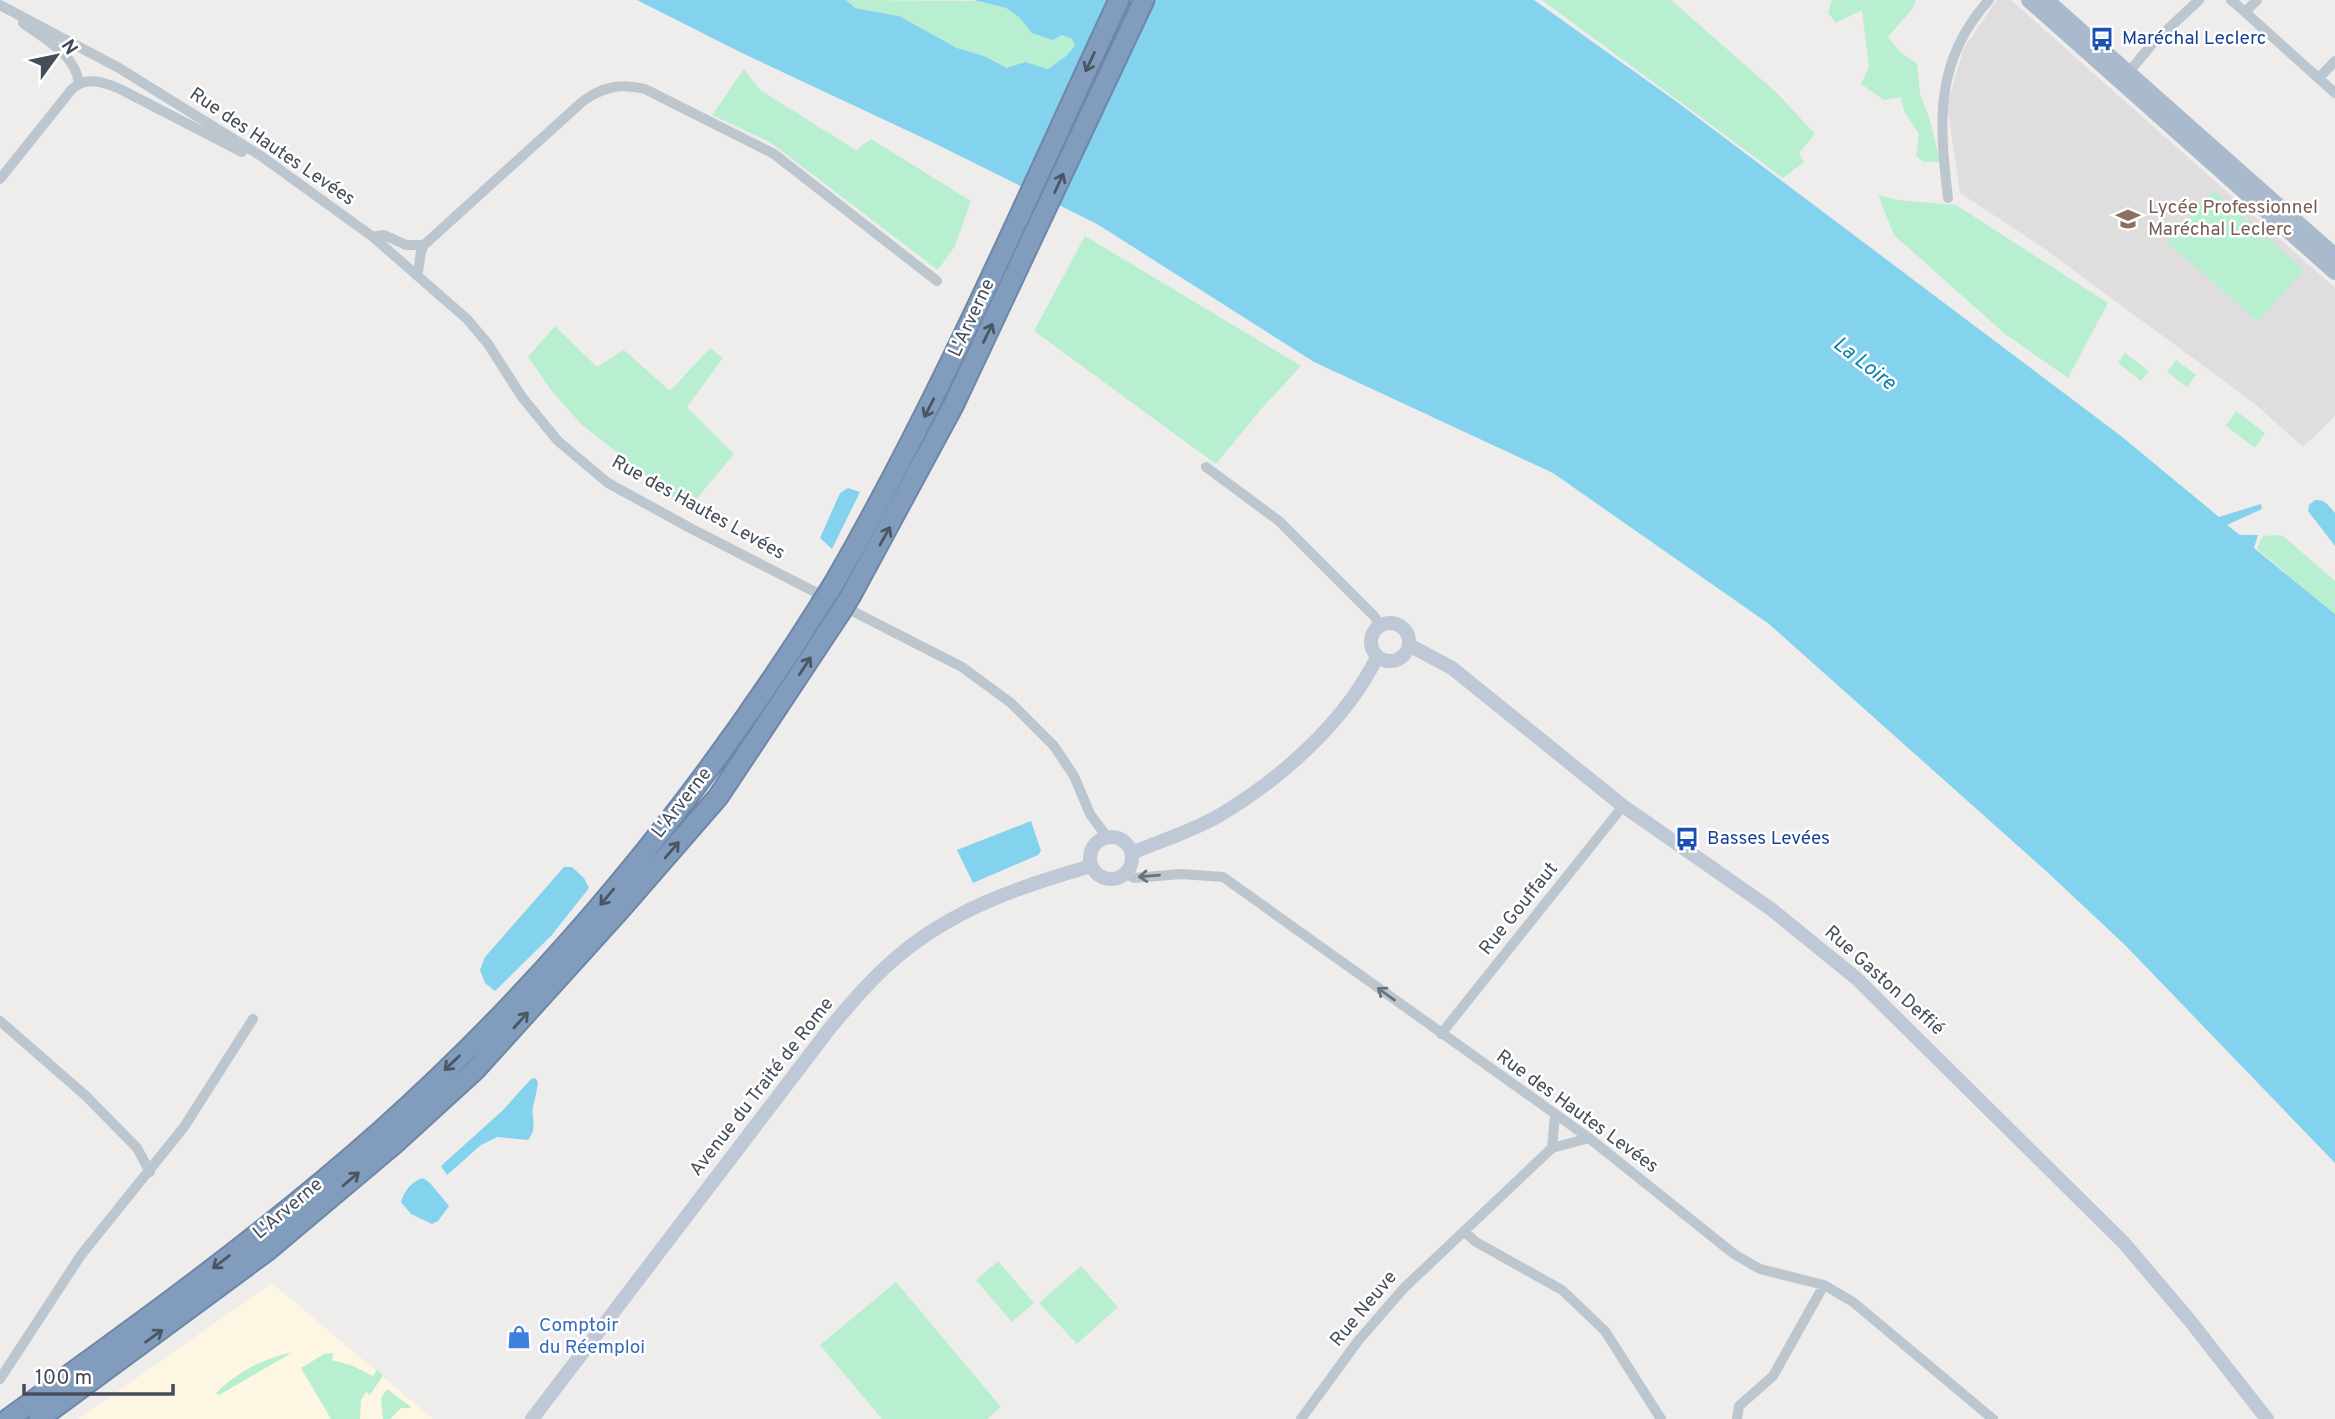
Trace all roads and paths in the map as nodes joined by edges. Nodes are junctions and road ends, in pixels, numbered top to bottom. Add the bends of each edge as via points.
1 (1119, 0) edge
2 (1144, 0) edge
3 (1989, 0) edge
4 (2029, 0) edge
5 (2046, 0) edge
6 (2199, 0) edge
7 (2231, 0) edge
8 (2257, 0) edge
9 (0, 5) edge
10 (2245, 12) junction
11 (18, 15) junction
12 (2335, 61) edge
13 (2129, 72) junction
14 (2319, 78) junction
15 (79, 83) junction
16 (2335, 93) edge
17 (261, 156) junction
18 (0, 179) edge
19 (1948, 198) dead end
20 (373, 237) junction
21 (424, 245) junction
22 (2335, 256) edge
23 (2335, 272) edge
24 (416, 275) junction
25 (937, 281) dead end
26 (1206, 467) dead end
27 (1380, 625) junction
28 (1409, 645) junction
29 (1377, 657) junction
30 (1623, 806) junction
31 (1107, 837) junction
32 (1132, 853) junction
33 (1091, 866) junction
34 (1125, 873) junction
35 (253, 1019) dead end
36 (0, 1021) edge
37 (1441, 1034) junction
38 (1555, 1115) junction
39 (1589, 1138) junction
40 (1552, 1148) junction
41 (150, 1172) junction
42 (1465, 1232) junction
43 (1824, 1285) junction
44 (0, 1379) edge
45 (8, 1419) edge
46 (39, 1419) edge
47 (533, 1419) edge
48 (1301, 1419) edge
49 (1661, 1419) edge
50 (1737, 1419) edge
51 (1993, 1419) edge
52 (2267, 1419) edge

1 -> 45 highway, L'Arverne, bridge via 924,418 833,585 703,777 604,901 503,1014 382,1130 257,1235
46 -> 2 highway, L'Arverne, bridge via 268,1250 475,1070 718,797 851,595 936,439
3 - 19 street via 1962,40 1943,93 1941,129
4 - 23 main road
5 - 13 main road
6 - 13 street via 2152,43
7 - 10 street
8 - 10 street
9 - 11 street, Rue des Hautes Levées
10 - 14 street
11 - 15 street via 69,60
11 - 17 street, Rue des Hautes Levées via 119,68
12 - 14 street
13 - 22 main road
14 - 16 street
15 - 17 street via 105,82 251,156
15 - 18 street
17 - 20 street, Rue des Hautes Levées
20 - 21 street via 384,235 406,245
20 - 24 street, Rue des Hautes Levées
21 - 24 street
21 - 25 street via 583,101 604,89 624,85 645,89 774,154
24 - 31 street, Rue des Hautes Levées via 478,331 558,441 608,482 962,667 1011,703 1054,746
26 - 27 street via 1279,521
27 - 28 main road via 1399,625
27 - 29 main road via 1370,641
28 - 29 main road via 1398,660
28 - 30 main road, Rue Gaston Deffié via 1452,668
29 - 32 main road via 1350,703 1269,781 1219,816
30 - 37 street, Rue Gouffaut
30 - 52 main road, Rue Gaston Deffié via 1770,909 1856,978 2124,1243
31 - 32 main road via 1125,842
31 - 33 main road via 1090,853
32 - 34 main road
33 - 34 main road via 1106,879
33 - 47 main road, Avenue du Traité de Rome via 999,895 957,915 897,957 868,985 830,1028
37 -> 34 street, Rue des Hautes Levées via 1223,877 1134,878
35 - 41 street
36 - 41 street via 86,1096 137,1148
37 - 38 street, Rue des Hautes Levées
38 - 39 street, Rue des Hautes Levées
38 - 40 street
39 - 40 street
39 - 43 street, Rue des Hautes Levées via 1734,1254 1760,1269
40 - 42 street, Rue Neuve
41 - 44 street via 81,1255
42 - 48 street, Rue Neuve via 1396,1297
42 - 49 street via 1562,1290 1605,1331
43 - 50 street via 1773,1376 1739,1406
43 - 51 street, Rue des Hautes Levées via 1853,1302

